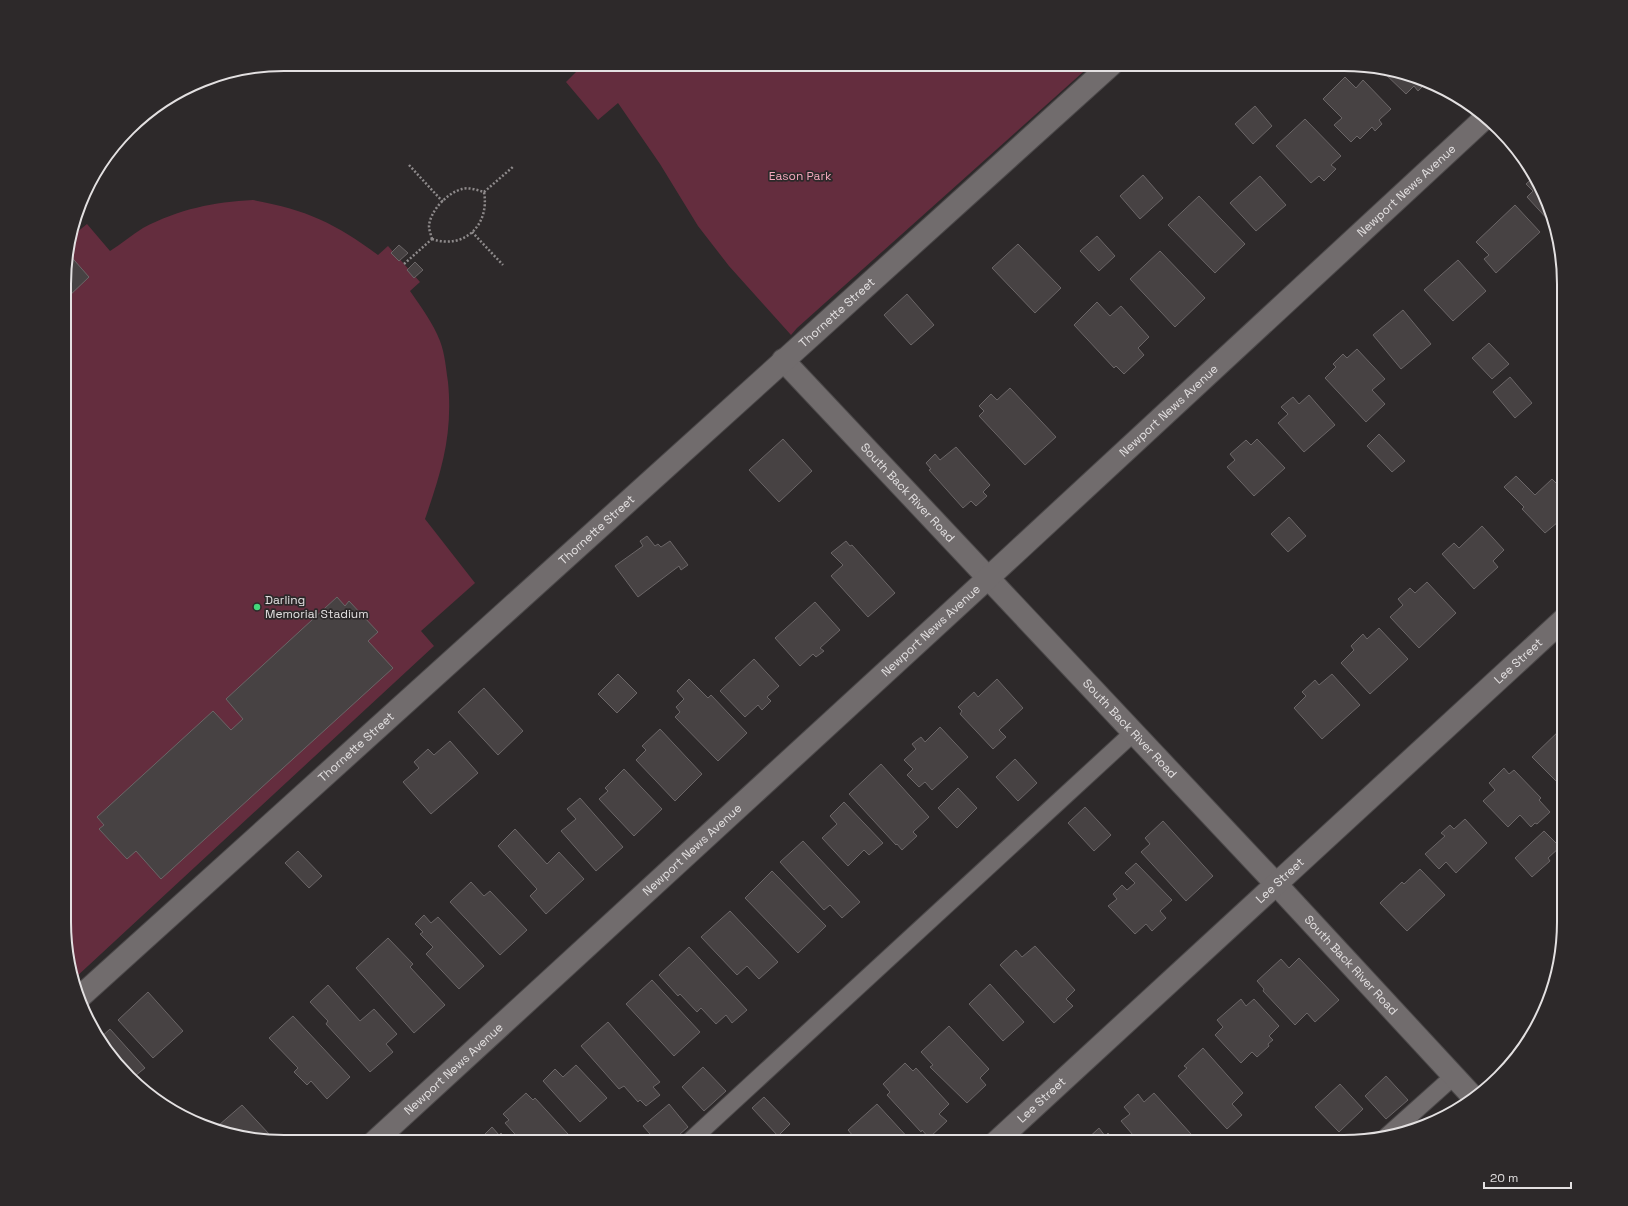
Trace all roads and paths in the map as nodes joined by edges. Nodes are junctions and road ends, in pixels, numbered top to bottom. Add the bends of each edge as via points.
1 (1104, 71) edge
2 (1482, 121) edge
3 (409, 165) dead end
4 (514, 166) dead end
5 (484, 192) junction
6 (443, 202) junction
7 (472, 232) junction
8 (432, 239) junction
9 (404, 264) dead end
10 (502, 265) dead end
11 (783, 360) junction
12 (987, 579) junction
13 (1557, 625) edge
14 (1134, 733) junction
15 (1276, 884) junction
16 (83, 994) edge
17 (1454, 1076) junction
18 (1470, 1094) edge
19 (1395, 1129) edge
20 (382, 1135) edge
21 (697, 1135) edge
22 (1004, 1135) edge

1 - 11 street, Thornette Street
2 - 12 street, Newport News Avenue
3 - 6 path
4 - 5 path
5 - 6 path via 463,189 453,193
5 - 7 path via 484,214
6 - 8 path via 431,219 429,227
7 - 8 path via 453,243
7 - 10 path
8 - 9 path
11 - 12 street, South Back River Road
11 - 16 street, Thornette Street
12 - 14 street, South Back River Road
12 - 20 street, Newport News Avenue
13 - 15 street, Lee Street
14 - 15 street, South Back River Road
14 - 21 lane
15 - 17 street, South Back River Road
15 - 22 street, Lee Street
17 - 18 street, South Back River Road
17 - 19 lane

